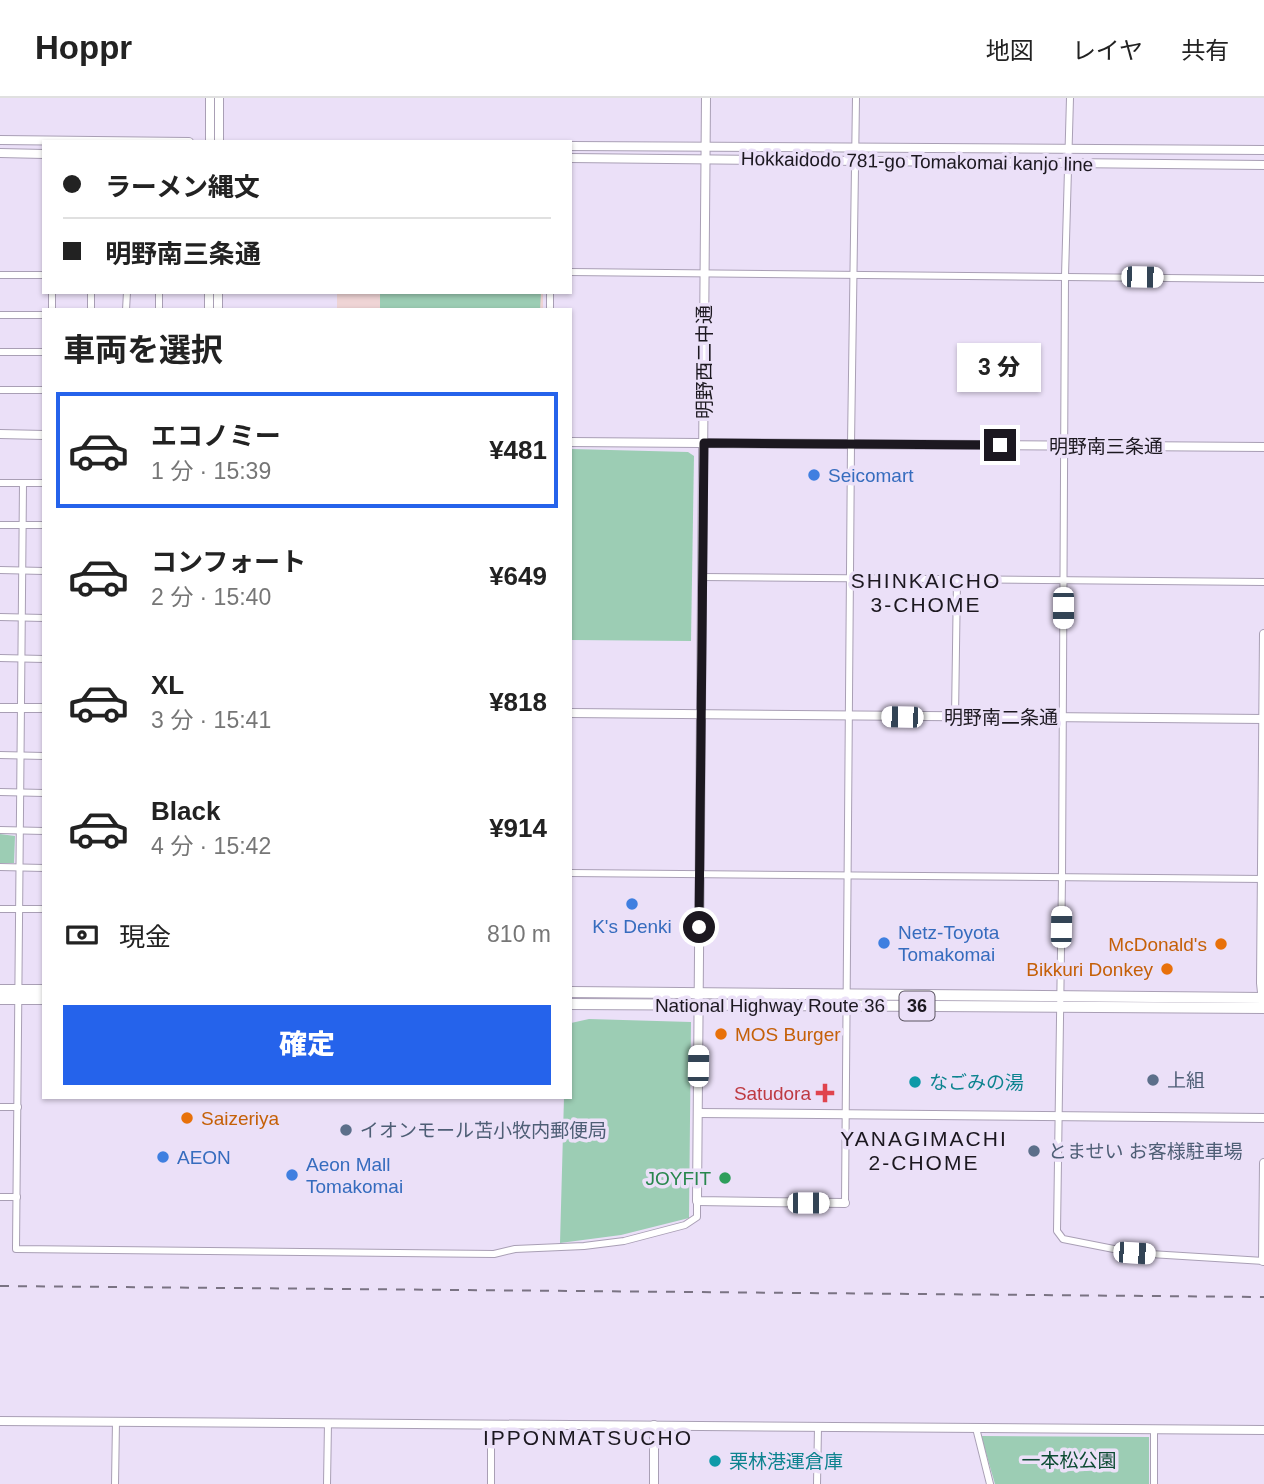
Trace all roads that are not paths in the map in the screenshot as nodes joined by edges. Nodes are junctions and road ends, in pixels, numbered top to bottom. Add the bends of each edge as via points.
1 (210, 98) edge
2 (219, 98) edge
3 (706, 98) edge
4 (856, 98) edge
5 (1070, 98) edge
6 (0, 140) edge
7 (210, 140) edge
8 (219, 140) edge
9 (42, 141) edge
10 (572, 146) edge
11 (706, 146) junction
12 (855, 148) junction
13 (1069, 149) junction
14 (1264, 150) edge
15 (0, 153) edge
16 (42, 154) edge
17 (572, 158) edge
18 (706, 159) junction
19 (854, 160) junction
20 (1066, 163) junction
21 (1264, 165) edge
22 (572, 272) edge
23 (704, 273) junction
24 (0, 275) edge
25 (42, 275) edge
26 (853, 275) junction
27 (1065, 276) junction
28 (1264, 279) edge
29 (0, 315) edge
30 (42, 315) edge
31 (0, 352) edge
32 (42, 352) edge
33 (0, 390) edge
34 (42, 390) edge
35 (0, 434) edge
36 (42, 435) edge
37 (572, 442) edge
38 (704, 443) junction
39 (851, 444) junction
40 (1064, 446) junction
41 (1264, 447) edge
42 (0, 483) edge
43 (23, 484) junction
44 (42, 484) edge
45 (0, 525) edge
46 (23, 525) junction
47 (42, 525) edge
48 (0, 570) edge
49 (22, 570) junction
50 (42, 571) edge
51 (702, 577) junction
52 (850, 578) junction
53 (957, 579) junction
54 (1063, 580) junction
55 (1264, 582) edge
56 (0, 617) edge
57 (22, 617) junction
58 (42, 618) edge
59 (1264, 634) edge
60 (0, 658) edge
61 (21, 659) junction
62 (42, 659) edge
63 (0, 708) edge
64 (21, 708) junction
65 (42, 708) edge
66 (572, 713) edge
67 (701, 713) junction
68 (849, 716) junction
69 (955, 717) junction
70 (1062, 717) junction
71 (1264, 719) edge
72 (0, 755) edge
73 (21, 755) junction
74 (42, 755) edge
75 (0, 792) edge
76 (21, 792) junction
77 (42, 793) edge
78 (0, 830) edge
79 (20, 831) junction
80 (42, 831) edge
81 (0, 867) edge
82 (19, 867) junction
83 (42, 868) edge
84 (572, 873) edge
85 (698, 874) junction
86 (848, 875) junction
87 (1062, 878) junction
88 (1263, 879) edge
89 (19, 908) junction
90 (0, 909) edge
91 (42, 909) edge
92 (0, 990) edge
93 (42, 990) edge
94 (572, 992) edge
95 (18, 994) junction
96 (0, 999) edge
97 (42, 999) edge
98 (699, 999) junction
99 (847, 1000) junction
100 (1059, 1002) junction
101 (1263, 1002) edge
102 (572, 1004) edge
103 (0, 1107) edge
104 (18, 1107) junction
105 (698, 1113) junction
106 (846, 1116) junction
107 (1058, 1116) junction
108 (1264, 1118) edge
109 (1264, 1163) edge
110 (0, 1197) edge
111 (17, 1197) junction
112 (697, 1201) junction
113 (845, 1203) joint
114 (1263, 1261) edge
115 (0, 1421) edge
116 (116, 1421) junction
117 (328, 1423) junction
118 (491, 1424) junction
119 (654, 1425) junction
120 (818, 1427) junction
121 (976, 1428) junction
122 (1154, 1429) junction
123 (1264, 1430) edge
124 (115, 1484) edge
125 (327, 1484) edge
126 (491, 1484) edge
127 (654, 1484) edge
128 (817, 1484) edge
129 (990, 1484) edge
130 (1154, 1484) edge

1 - 7 street
2 - 8 street
3 - 11 street, 明野西二中通
4 - 12 street
5 - 13 street
6 - 9 street
10 - 11 street, Hokkaidodo 781-go Tomakomai kanjo line
11 - 12 street, Hokkaidodo 781-go Tomakomai kanjo line
11 - 18 street, 明野西二中通
12 - 13 street, Hokkaidodo 781-go Tomakomai kanjo line
12 - 19 street
13 - 14 street, Hokkaidodo 781-go Tomakomai kanjo line
13 - 20 street
15 - 16 street
17 - 18 street, Hokkaidodo 781-go Tomakomai kanjo line
18 - 19 street, Hokkaidodo 781-go Tomakomai kanjo line
18 - 23 street, 明野西二中通
19 - 20 street, Hokkaidodo 781-go Tomakomai kanjo line
19 - 26 street
20 - 21 street, Hokkaidodo 781-go Tomakomai kanjo line
20 - 27 street
22 - 23 street
23 - 26 street
23 - 38 street, 明野西二中通
24 - 25 street
26 - 27 street
26 - 39 street
27 - 28 street
27 - 40 street
29 - 30 street
31 - 32 street
33 - 34 street
35 - 36 street
37 - 38 street, 明野南三条通
38 - 39 street, 明野南三条通
38 - 51 street, 明野西二中通
39 - 40 street, 明野南三条通
39 - 52 street
40 - 41 street, 明野南三条通
40 - 54 street
42 - 43 street
43 - 44 street
43 - 46 street
45 - 46 street
46 - 47 street
46 - 49 street
48 - 49 street
49 - 50 street
49 - 57 street
51 - 52 street
51 - 67 street, 明野西二中通
52 - 53 street
52 - 68 street
53 - 54 street
53 - 69 street
54 - 55 street
54 - 70 street
56 - 57 street
57 - 58 street
57 - 61 street
59 - 71 street
60 - 61 street
61 - 62 street
61 - 64 street
63 - 64 street
64 - 65 street
64 - 73 street
66 - 67 street, 明野南二条通
67 - 68 street, 明野南二条通
67 - 85 street, 明野西二中通
68 - 69 street, 明野南二条通
68 - 86 street
69 - 70 street, 明野南二条通
70 - 71 street, 明野南二条通
70 - 87 street
71 - 88 street
72 - 73 street
73 - 74 street
73 - 76 street
75 - 76 street
76 - 77 street
76 - 79 street
78 - 79 street
79 - 80 street
79 - 82 street
81 - 82 street
82 - 83 street
82 - 89 street
84 - 85 street
85 - 86 street
85 - 98 street, 明野西二中通
86 - 87 street
86 - 99 street
87 - 88 street
87 - 100 street
88 - 101 street
89 - 90 street
89 - 91 street
89 - 95 street
92 - 95 highway
93 - 95 highway
94 - 98 highway, National Highway Route 36 / 36
95 - 96 highway
95 - 97 highway
95 - 104 street
98 - 99 highway, National Highway Route 36 / 36
98 - 102 highway, National Highway Route 36 / 36
98 - 105 street, 明野西二中通
99 - 100 highway, National Highway Route 36 / 36
99 - 106 street
100 - 101 highway, National Highway Route 36 / 36
100 - 107 street
103 - 104 street
104 - 111 street
105 - 106 street
105 - 112 street, 明野西二中通
106 - 107 street
106 - 113 street
107 - 108 street
107 - 114 street via 1057,1231 1063,1239 1134,1253
109 - 114 street
110 - 111 street
111 - 112 street via 16,1249 486,1254 624,1241 691,1222 697,1217
112 - 113 street
115 - 116 street
116 - 117 street
116 - 124 street
117 - 118 street
117 - 125 street
118 - 119 street
118 - 126 street
119 - 120 street
119 - 127 street
120 - 121 street
120 - 128 street
121 - 122 street
121 - 129 street
122 - 123 street
122 - 130 street

